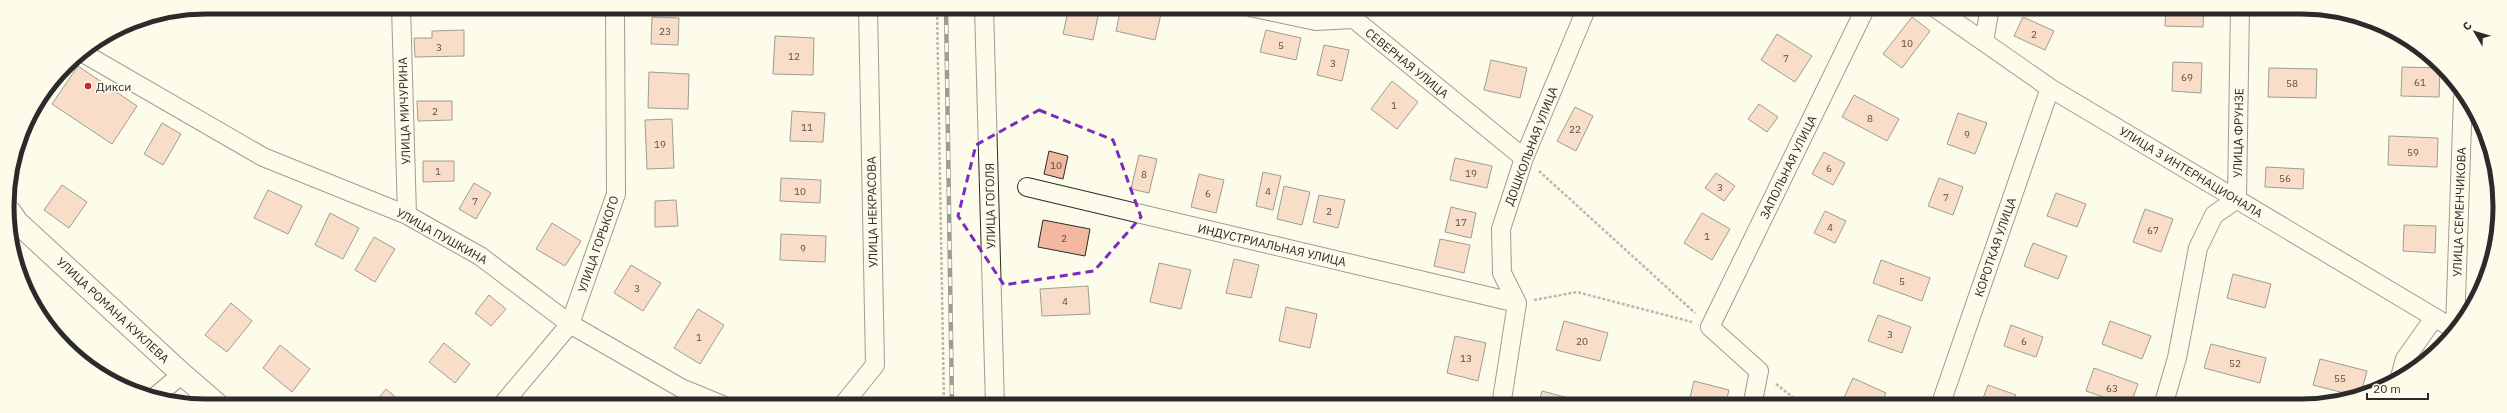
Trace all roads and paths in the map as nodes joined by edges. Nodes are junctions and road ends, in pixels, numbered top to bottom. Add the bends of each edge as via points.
1 (401, 14) edge
2 (615, 14) edge
3 (868, 14) edge
4 (937, 14) edge
5 (984, 14) edge
6 (1283, 14) edge
7 (1351, 14) edge
8 (1357, 14) edge
9 (1584, 14) edge
10 (1863, 14) edge
11 (1944, 14) edge
12 (1989, 14) edge
13 (2240, 14) edge
14 (1984, 42) junction
15 (88, 55) edge
16 (2050, 88) junction
17 (2463, 103) edge
18 (1524, 158) junction
19 (1028, 187) dead end
20 (2237, 200) junction
21 (407, 215) junction
22 (14, 218) edge
23 (1518, 303) junction
24 (2434, 318) junction
25 (2455, 321) edge
26 (570, 324) junction
27 (2451, 326) edge
28 (1710, 327) junction
29 (2402, 370) edge
30 (1760, 371) junction
31 (182, 374) junction
32 (160, 393) edge
33 (211, 399) edge
34 (507, 399) edge
35 (708, 399) edge
36 (848, 399) edge
37 (944, 399) edge
38 (995, 399) edge
39 (1502, 399) edge
40 (1754, 399) edge
41 (1795, 399) edge
42 (1942, 399) edge
43 (2165, 399) edge

1 - 21 street, УЛИЦА МИЧУРИНА
2 - 26 street, УЛИЦА ГОРЬКОГО via 616,194
3 - 36 street, УЛИЦА НЕКРАСОВА via 875,365
4 - 37 path
5 - 38 street, УЛИЦА ГОГОЛЯ
6 - 7 street, СЕВЕРНАЯ УЛИЦА via 1316,21
8 - 18 street, СЕВЕРНАЯ УЛИЦА
9 - 18 street, ДОШКОЛЬНАЯ УЛИЦА
10 - 28 street, ЗАПОЛЬНАЯ УЛИЦА
11 - 14 street, УЛИЦА 3 ИНТЕРНАЦИОНАЛА
12 - 14 street
13 - 20 street, УЛИЦА ФРУНЗЕ
14 - 16 street, УЛИЦА 3 ИНТЕРНАЦИОНАЛА
15 - 21 street, УЛИЦА ПУШКИНА via 263,157
16 - 20 street, УЛИЦА 3 ИНТЕРНАЦИОНАЛА
16 - 42 street, КОРОТКАЯ УЛИЦА
17 - 25 street, УЛИЦА СЕМЕНЧИКОВА
18 - 23 street, ДОШКОЛЬНАЯ УЛИЦА via 1501,229 1502,273
18 - 28 path
19 - 23 street, ИНДУСТРИАЛЬНАЯ УЛИЦА
20 - 24 street, УЛИЦА 3 ИНТЕРНАЦИОНАЛА
20 - 43 street via 2214,215 2198,248 2177,358
21 - 26 street, УЛИЦА ПУШКИНА via 480,256
22 - 31 street, УЛИЦА РОМАНА КУКЛЕВА
23 - 28 path via 1577,292
23 - 39 street
24 - 27 street, УЛИЦА 3 ИНТЕРНАЦИОНАЛА
24 - 29 street via 2405,359
26 - 34 street, УЛИЦА ГОРЬКОГО
26 - 35 street, УЛИЦА ПУШКИНА via 681,388
28 - 30 street
30 - 40 street
30 - 41 path
31 - 32 street
31 - 33 street, УЛИЦА РОМАНА КУКЛЕВА

